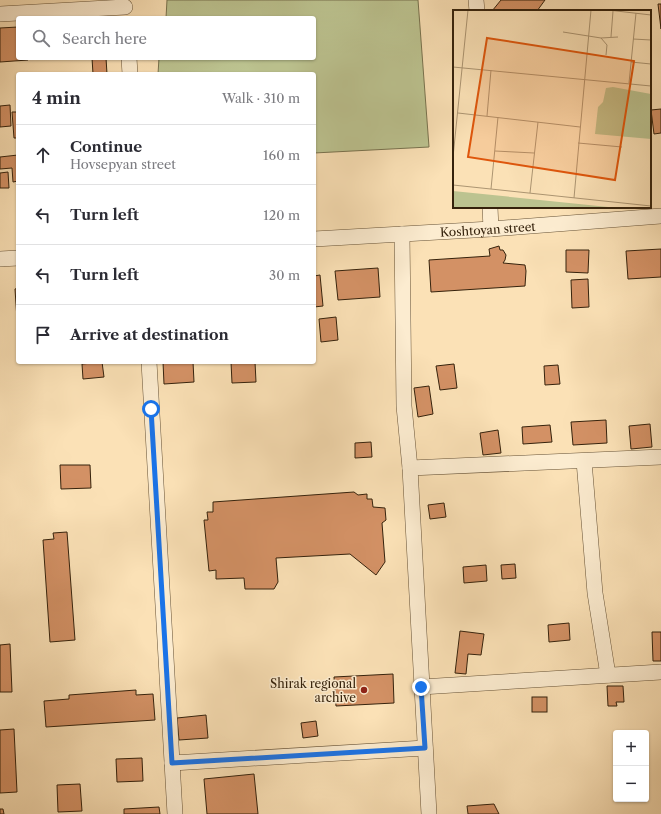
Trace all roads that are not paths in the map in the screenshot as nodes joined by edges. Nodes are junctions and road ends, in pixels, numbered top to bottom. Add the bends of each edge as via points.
1 (476, 0) edge
2 (126, 8) edge
3 (4, 9) edge
4 (477, 10) edge
5 (129, 60) edge
6 (130, 72) edge
7 (490, 208) edge
8 (661, 216) edge
9 (491, 229) junction
10 (402, 234) junction
11 (316, 239) edge
12 (16, 258) edge
13 (0, 259) edge
14 (149, 364) edge
15 (661, 457) edge
16 (584, 461) junction
17 (410, 468) junction
18 (661, 672) edge
19 (608, 675) junction
20 (421, 687) junction
21 (425, 748) junction
22 (172, 763) junction
23 (175, 814) edge
24 (429, 814) edge

1 - 4 street
2 - 3 street
5 - 6 street
7 - 9 street
8 - 9 street, Koshtoyan street
9 - 10 street, Koshtoyan street
10 - 11 street, Koshtoyan street
10 - 17 street via 404,406
12 - 13 street
14 - 22 street
15 - 16 street
16 - 17 street
16 - 19 street via 595,593
17 - 20 street
18 - 19 street
19 - 20 street
20 - 21 street
21 - 22 street
21 - 24 street
22 - 23 street

